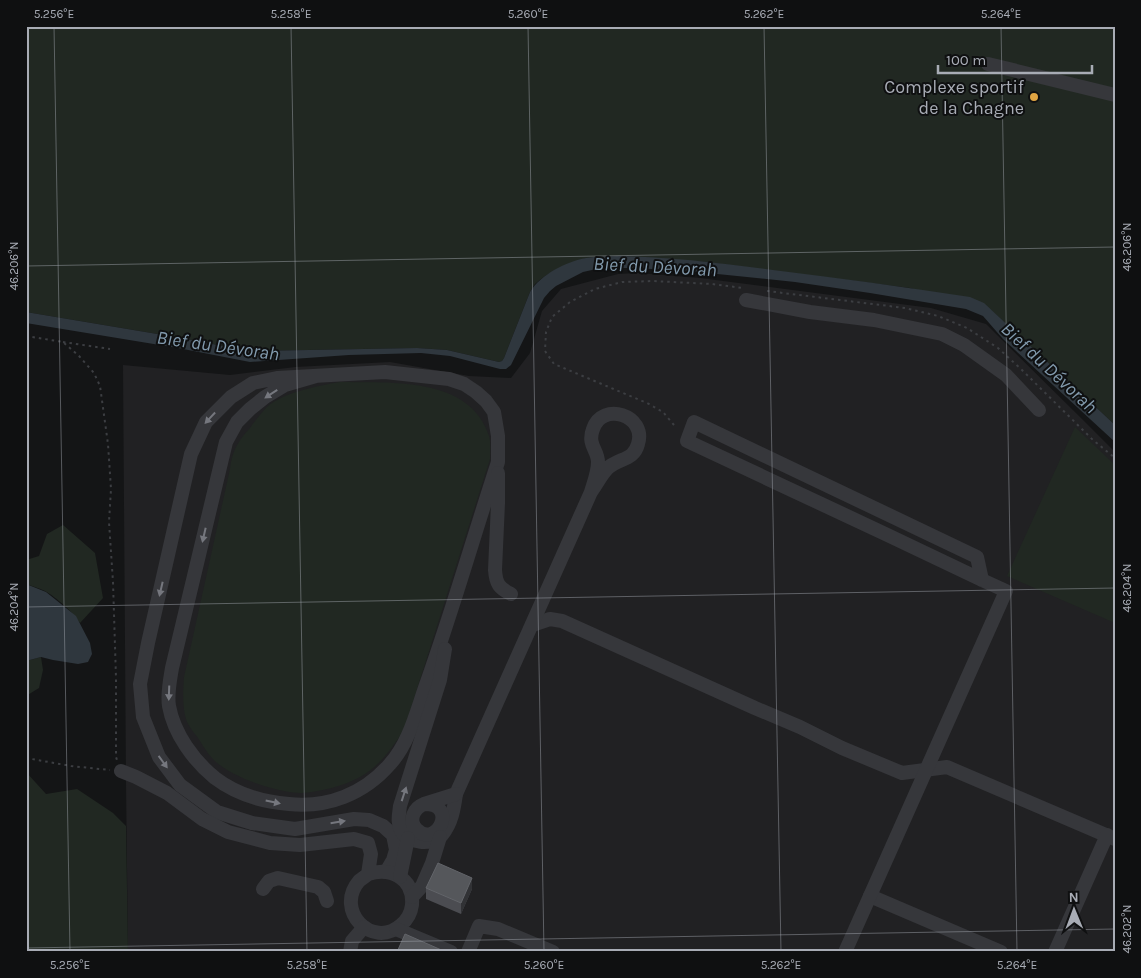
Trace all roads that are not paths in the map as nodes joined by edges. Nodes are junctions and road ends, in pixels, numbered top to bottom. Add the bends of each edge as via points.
1 (988, 64) dead end
2 (1115, 95) edge
3 (749, 295) road end
4 (316, 376) junction
5 (1039, 410) dead end
6 (498, 462) junction
7 (591, 492) junction
8 (982, 580) junction
9 (511, 594) dead end
10 (449, 614) junction
11 (532, 625) junction
12 (926, 770) junction
13 (121, 771) road end
14 (456, 794) junction
15 (424, 804) dead end
16 (440, 836) junction
17 (1111, 837) edge
18 (408, 838) junction
19 (386, 872) junction
20 (368, 874) junction
21 (400, 878) junction
22 (263, 889) dead end
23 (870, 896) junction
24 (412, 897) junction
25 (326, 901) dead end
26 (364, 927) junction
27 (396, 929) junction
28 (992, 950) edge
29 (350, 952) edge
30 (451, 952) edge
31 (468, 952) edge
32 (553, 952) edge
33 (845, 952) edge
34 (1055, 952) edge

1 - 2 lane
3 - 5 lane via 810,312 874,320 942,334 964,345 1006,375
4 - 6 lane via 385,372 448,379 464,384 486,401 494,412
4 -> 10 lane via 285,385 265,397 237,422 226,442 172,668 169,705 182,739 194,758 225,785 259,799 280,804 323,804 360,790 391,763 402,747
4 -> 19 lane via 253,383 231,397 206,422 192,454 148,643 140,684 143,717 159,757 180,785 217,812 252,824 295,828 354,819 369,820 393,835 396,850
6 - 9 lane via 494,570 502,590
6 - 10 lane
7 - 7 lane via 598,468 590,438 593,427 607,414 624,415 637,428 638,445 632,454 605,471
7 - 11 lane
8 - 8 lane via 687,441 694,422 977,557
8 - 12 lane via 1006,591
18 -> 10 lane via 401,831 398,819 400,806 440,680
11 - 12 lane via 550,620 562,621 886,767 902,773
11 - 14 lane
12 - 17 lane via 947,767
12 - 23 lane
13 - 20 lane via 167,793 202,819 228,832 270,843 300,845 354,839 368,843 372,854
14 - 15 lane
14 - 16 lane via 448,826
16 - 18 lane via 419,842
16 - 24 lane via 422,886
17 - 34 lane
18 - 21 lane
19 - 20 lane
19 - 21 lane
20 - 26 lane via 353,890 351,900 356,920
21 - 24 lane via 410,889
22 - 25 lane via 269,881 278,878 318,887 324,892
23 - 28 lane
23 - 33 lane
24 - 27 lane via 409,916
26 - 27 lane via 380,933
26 - 29 lane via 352,941
27 - 30 lane
31 - 32 lane via 479,926 498,929

